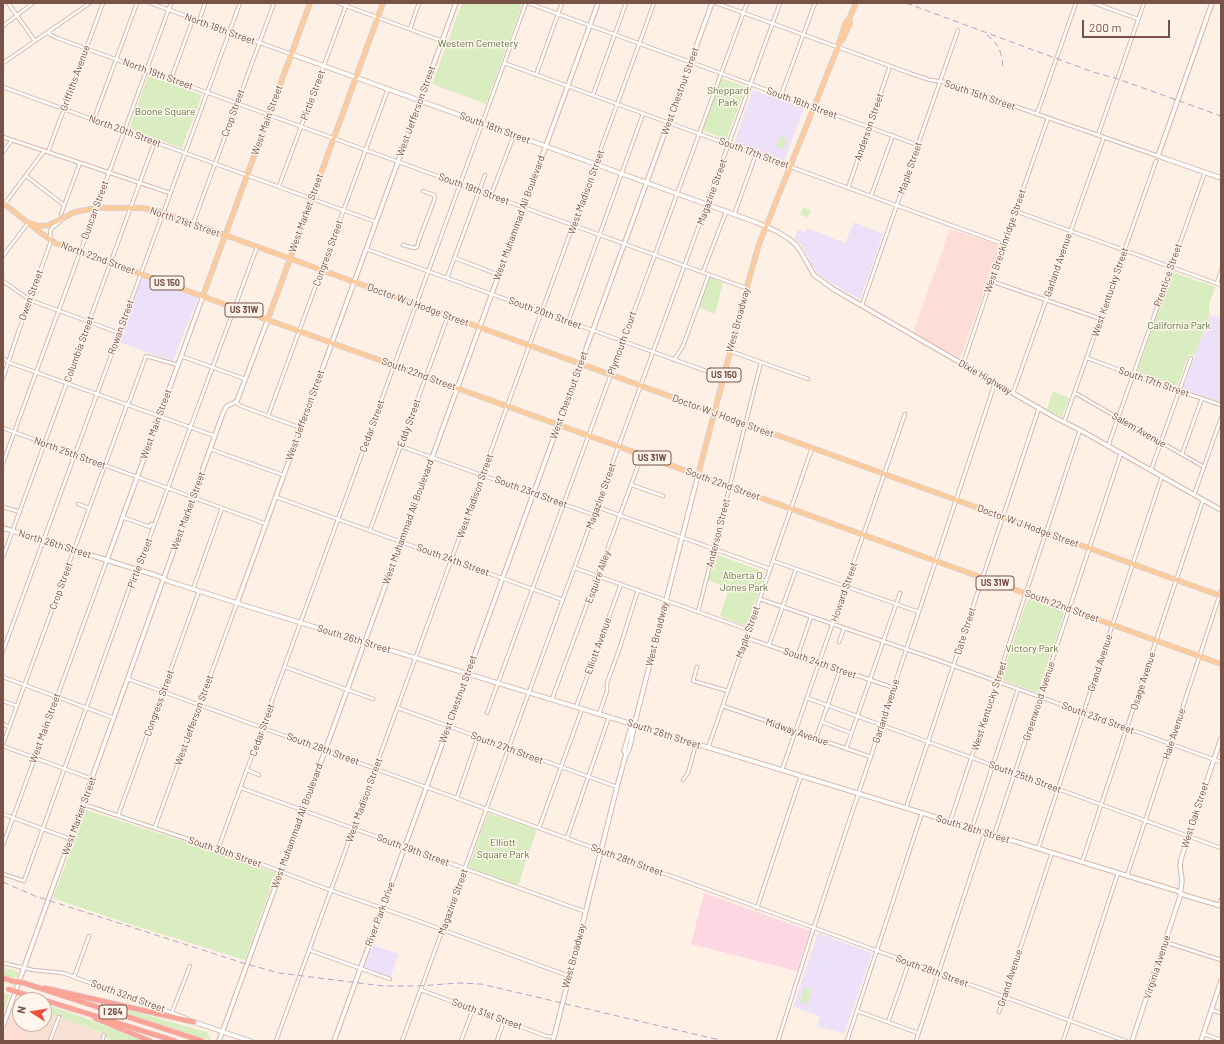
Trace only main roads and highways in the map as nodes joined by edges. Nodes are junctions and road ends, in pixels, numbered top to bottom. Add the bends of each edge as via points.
1 (310, 3) edge
2 (383, 3) edge
3 (856, 3) edge
4 (4, 205) edge
5 (29, 223) junction
6 (225, 235) junction
7 (289, 259) junction
8 (203, 296) junction
9 (268, 319) junction
10 (714, 413) junction
11 (698, 475) junction
12 (1221, 594) edge
13 (1221, 664) edge
14 (3, 978) edge
15 (24, 983) junction
16 (3, 988) edge
17 (17, 992) edge
18 (52, 1002) edge
19 (67, 1007) junction
20 (194, 1022) road end
21 (150, 1041) edge
22 (176, 1041) edge
23 (202, 1041) edge

1 - 6 main road, West Main Street
2 - 7 main road, West Market Street
3 - 10 main road, West Broadway / US 150 via 756,254
4 - 5 main road, North 22nd Street / US 150
5 - 6 main road, North 21st Street via 44,226 63,216 96,208 147,208
5 - 8 main road, North 22nd Street / US 150 via 51,241
6 - 7 main road, Doctor W J Hodge Street
6 - 8 main road, West Main Street
7 - 9 main road, West Market Street
7 - 10 main road, Doctor W J Hodge Street
8 - 9 main road, South 22nd Street / US 31W
9 - 11 main road, South 22nd Street / US 31W
10 - 11 main road, West Broadway / US 150
10 - 12 main road, Doctor W J Hodge Street
11 - 13 main road, South 22nd Street / US 31W
14 - 15 highway, I 264, bridge
15 - 20 highway
15 - 23 highway, I 264
16 - 17 highway, I 264, bridge
18 - 19 highway, I 264
19 - 21 highway
19 - 22 highway, I 264

